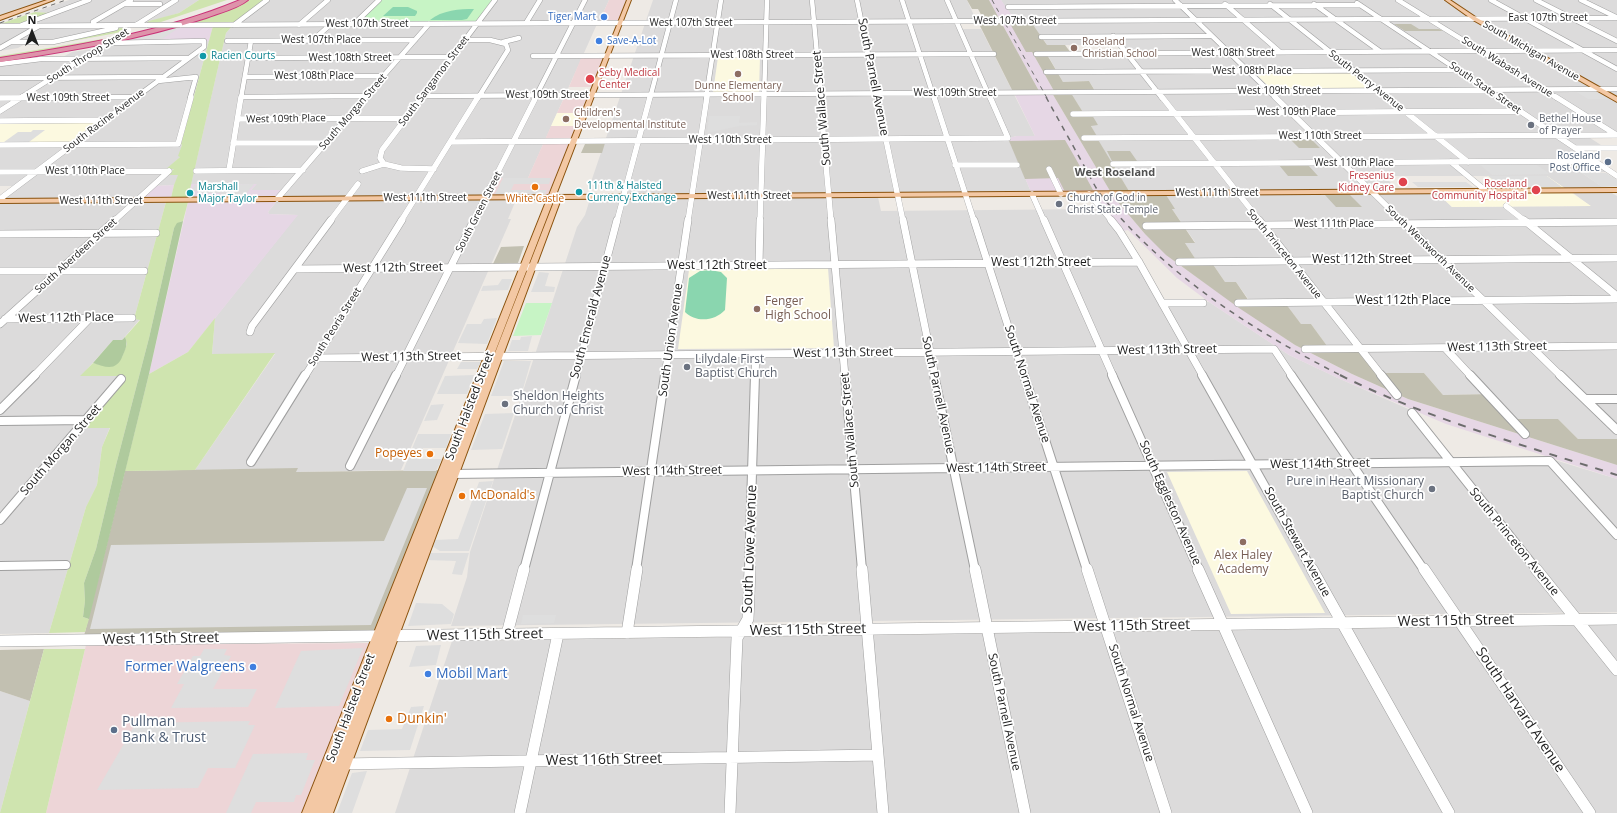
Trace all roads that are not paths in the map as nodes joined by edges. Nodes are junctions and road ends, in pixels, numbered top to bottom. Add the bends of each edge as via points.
1 (52, 0) edge
2 (131, 0) edge
3 (176, 0) edge
4 (232, 0) edge
5 (245, 0) edge
6 (267, 0) edge
7 (328, 0) edge
8 (379, 0) edge
9 (495, 0) edge
10 (540, 0) edge
11 (586, 0) edge
12 (629, 0) edge
13 (633, 0) edge
14 (676, 0) edge
15 (721, 0) edge
16 (767, 0) edge
17 (812, 0) edge
18 (857, 0) edge
19 (902, 0) edge
20 (947, 0) edge
21 (1175, 0) edge
22 (1220, 0) edge
23 (1264, 0) edge
24 (1309, 0) edge
25 (1353, 0) edge
26 (1398, 0) edge
27 (1447, 0) edge
28 (1491, 0) edge
29 (1536, 0) edge
30 (1581, 0) edge
31 (86, 1) edge
32 (124, 4) junction
33 (160, 4) dead end
34 (1271, 5) junction
35 (1316, 5) junction
36 (1360, 5) junction
37 (1180, 6) junction
38 (1226, 6) junction
39 (1008, 7) dead end
40 (1617, 17) edge
41 (0, 18) edge
42 (54, 18) dead end
43 (1525, 18) junction
44 (1571, 18) junction
45 (1382, 19) junction
46 (1428, 19) junction
47 (1475, 19) junction
48 (1195, 20) junction
49 (1242, 20) junction
50 (1289, 20) junction
51 (1336, 20) junction
52 (956, 21) junction
53 (92, 22) dead end
54 (766, 22) junction
55 (814, 22) junction
56 (862, 22) junction
57 (909, 22) junction
58 (574, 23) junction
59 (622, 23) junction
60 (670, 23) junction
61 (718, 23) junction
62 (331, 24) junction
63 (354, 24) junction
64 (428, 24) junction
65 (477, 24) junction
66 (526, 24) junction
67 (234, 25) junction
68 (299, 25) junction
69 (20, 26) junction
70 (40, 26) junction
71 (120, 26) junction
72 (135, 26) junction
73 (1, 27) edge
74 (1113, 36) junction
75 (1211, 36) junction
76 (1040, 37) dead end
77 (519, 38) dead end
78 (313, 40) junction
79 (415, 40) junction
80 (465, 40) junction
81 (227, 41) dead end
82 (251, 41) junction
83 (1617, 41) edge
84 (11, 42) junction
85 (503, 42) junction
86 (109, 43) junction
87 (0, 48) edge
88 (1583, 50) junction
89 (1617, 50) edge
90 (1430, 51) junction
91 (1481, 51) junction
92 (1531, 51) junction
93 (1280, 52) junction
94 (1330, 52) junction
95 (1380, 52) junction
96 (1127, 53) junction
97 (1228, 53) junction
98 (868, 54) junction
99 (919, 54) junction
100 (971, 54) junction
101 (994, 54) dead end
102 (1036, 54) dead end
103 (0, 55) edge
104 (713, 55) junction
105 (765, 55) junction
106 (817, 55) junction
107 (533, 56) dead end
108 (557, 56) junction
109 (610, 56) junction
110 (661, 56) junction
111 (400, 57) junction
112 (452, 57) junction
113 (248, 58) junction
114 (83, 59) junction
115 (188, 59) junction
116 (198, 59) dead end
117 (0, 60) edge
118 (0, 64) edge
119 (1617, 69) edge
120 (1353, 70) junction
121 (1458, 70) junction
122 (1247, 71) junction
123 (1046, 72) dead end
124 (1141, 72) junction
125 (384, 76) junction
126 (164, 77) junction
127 (245, 77) junction
128 (0, 78) edge
129 (53, 78) junction
130 (158, 81) junction
131 (1542, 89) junction
132 (1598, 89) junction
133 (1617, 89) edge
134 (1378, 90) junction
135 (1487, 90) junction
136 (1268, 91) junction
137 (988, 92) junction
138 (1157, 92) junction
139 (820, 93) junction
140 (876, 93) junction
141 (932, 93) junction
142 (651, 94) junction
143 (707, 94) junction
144 (764, 94) junction
145 (537, 95) junction
146 (595, 95) junction
147 (366, 96) junction
148 (423, 96) junction
149 (480, 96) junction
150 (241, 97) junction
151 (0, 98) edge
152 (21, 98) junction
153 (136, 98) junction
154 (1617, 100) edge
155 (0, 111) edge
156 (1520, 111) junction
157 (1290, 112) junction
158 (1405, 112) junction
159 (1174, 113) junction
160 (1073, 114) dead end
161 (347, 118) junction
162 (407, 118) junction
163 (238, 119) junction
164 (0, 120) edge
165 (106, 120) junction
166 (1555, 135) junction
167 (1616, 135) edge
168 (1314, 136) junction
169 (1435, 136) junction
170 (1193, 137) junction
171 (1084, 138) dead end
172 (825, 139) junction
173 (885, 139) junction
174 (946, 139) junction
175 (701, 140) junction
176 (762, 140) junction
177 (577, 141) junction
178 (638, 141) junction
179 (451, 142) junction
180 (514, 142) junction
181 (234, 143) junction
182 (326, 143) junction
183 (73, 144) junction
184 (0, 145) edge
185 (1575, 148) junction
186 (1617, 148) edge
187 (1594, 161) junction
188 (1451, 162) junction
189 (1468, 162) junction
190 (1214, 163) junction
191 (1341, 163) junction
192 (384, 164) junction
193 (1113, 164) dead end
194 (955, 165) junction
195 (1017, 165) dead end
196 (434, 169) junction
197 (1049, 169) dead end
198 (196, 170) dead end
199 (229, 170) junction
200 (303, 170) junction
201 (169, 171) joint
202 (362, 171) dead end
203 (0, 172) edge
204 (37, 172) junction
205 (1617, 176) edge
206 (358, 184) dead end
207 (1617, 190) edge
208 (1486, 191) junction
209 (1370, 192) junction
210 (1236, 193) junction
211 (964, 194) junction
212 (1032, 194) junction
213 (1061, 194) junction
214 (1089, 194) junction
215 (897, 195) junction
216 (692, 196) junction
217 (761, 196) junction
218 (830, 196) junction
219 (555, 197) junction
220 (623, 197) junction
221 (416, 198) junction
222 (486, 198) junction
223 (277, 199) junction
224 (346, 199) junction
225 (0, 200) edge
226 (137, 200) junction
227 (1506, 206) dead end
228 (1617, 222) edge
229 (1526, 223) junction
230 (1404, 224) junction
231 (1262, 225) junction
232 (1146, 226) dead end
233 (156, 233) dead end
234 (0, 234) edge
235 (100, 234) junction
236 (1617, 258) edge
237 (1571, 259) junction
238 (1441, 260) junction
239 (1290, 261) junction
240 (1139, 262) junction
241 (1179, 262) dead end
242 (987, 263) junction
243 (1063, 263) junction
244 (911, 264) junction
245 (759, 265) junction
246 (836, 265) junction
247 (682, 266) junction
248 (528, 267) junction
249 (604, 267) junction
250 (450, 268) junction
251 (295, 269) junction
252 (372, 269) junction
253 (144, 270) dead end
254 (0, 271) edge
255 (59, 271) junction
256 (1617, 296) edge
257 (1617, 299) edge
258 (1483, 300) junction
259 (1323, 302) junction
260 (1162, 303) junction
261 (1203, 303) dead end
262 (1238, 303) dead end
263 (90, 318) junction
264 (132, 318) dead end
265 (3, 319) edge
266 (0, 324) edge
267 (250, 332) dead end
268 (1617, 346) edge
269 (1531, 347) junction
270 (1360, 348) junction
271 (1445, 348) junction
272 (1274, 349) joint
273 (1306, 349) dead end
274 (1102, 350) junction
275 (1188, 350) junction
276 (1016, 351) junction
277 (929, 352) junction
278 (843, 353) junction
279 (669, 354) junction
280 (756, 354) junction
281 (581, 355) junction
282 (494, 356) junction
283 (405, 357) junction
284 (316, 358) junction
285 (121, 379) dead end
286 (1397, 395) dead end
287 (1617, 399) edge
288 (1586, 400) junction
289 (0, 410) edge
290 (1412, 413) dead end
291 (86, 420) junction
292 (0, 421) edge
293 (1617, 430) edge
294 (1525, 434) dead end
295 (251, 462) dead end
296 (1451, 462) junction
297 (1352, 464) junction
298 (1254, 465) junction
299 (350, 466) dead end
300 (1153, 466) junction
301 (1054, 467) junction
302 (954, 468) junction
303 (853, 469) junction
304 (752, 470) junction
305 (651, 472) junction
306 (549, 473) junction
307 (448, 474) junction
308 (0, 520) edge
309 (1617, 535) edge
310 (66, 565) dead end
311 (0, 566) edge
312 (1617, 619) edge
313 (1576, 620) junction
314 (1460, 621) junction
315 (1343, 623) junction
316 (1224, 625) junction
317 (1106, 626) junction
318 (987, 628) junction
319 (867, 630) junction
320 (741, 631) junction
321 (627, 633) junction
322 (507, 634) junction
323 (558, 634) junction
324 (386, 636) junction
325 (0, 641) edge
326 (1617, 670) edge
327 (878, 755) junction
328 (732, 758) junction
329 (531, 761) junction
330 (336, 764) junction
331 (310, 813) edge
332 (325, 813) edge
333 (520, 813) edge
334 (730, 813) edge
335 (883, 813) edge
336 (1025, 813) edge
337 (1166, 813) edge
338 (1307, 813) edge
339 (1449, 813) edge
340 (1590, 813) edge

1 - 41 main road
2 - 32 street
3 - 72 street, South Throop Street
4 - 103 highway via 184,17 132,31
5 - 117 highway via 206,15 144,33
6 - 67 street
7 - 68 street
8 - 63 street
9 - 65 street, South Sangamon Street
10 - 66 street
11 - 58 street, South Green Street
12 - 59 main road, South Halsted Street
13 - 59 main road, South Halsted Street
14 - 60 street, South Emerald Avenue
15 - 61 street, South Union Avenue
16 - 54 street
17 - 55 street, South Wallace Street
18 - 56 street, South Parnell Avenue
19 - 57 street, South Normal Avenue
20 - 52 street
21 - 37 street, South Wentworth Avenue
22 - 38 street
23 - 34 street, South Perry Avenue
24 - 35 street
25 - 36 street, South State Street
26 - 46 street, South Wabash Avenue
27 - 47 main road, South Michigan Avenue
28 - 43 street
29 - 44 street
30 - 40 street
31 - 42 street
31 - 69 street
32 - 33 street
32 - 53 street
34 - 35 street
34 - 38 street
34 - 50 street, South Perry Avenue
35 - 36 street
35 - 51 street
36 - 45 street, South State Street
37 - 38 street
37 - 39 street
37 - 48 street, South Wentworth Avenue
38 - 49 street
40 - 44 street, East 107th Street
43 - 44 street, East 107th Street
43 - 47 street, East 107th Street
43 - 88 street
44 - 83 street
45 - 46 street, East 107th Street
45 - 51 street, West 107th Street
45 - 90 street, South State Street
46 - 47 street, East 107th Street
46 - 91 street, South Wabash Avenue
47 - 92 main road, South Michigan Avenue
48 - 49 street, West 107th Street
48 - 52 street, West 107th Street
48 - 75 street, South Wentworth Avenue
49 - 50 street, West 107th Street
49 - 93 street
50 - 51 street, West 107th Street
50 - 94 street, South Perry Avenue
51 - 95 street
52 - 57 street, West 107th Street
52 - 100 street
54 - 55 street, West 107th Street
54 - 61 street, West 107th Street
54 - 105 street
55 - 56 street, West 107th Street
55 - 106 street, South Wallace Street
56 - 57 street, West 107th Street
56 - 98 street, South Parnell Avenue
57 - 99 street, South Normal Avenue
58 - 59 street, West 107th Street
58 - 66 street, West 107th Street
58 - 108 street, South Green Street
59 - 60 street, West 107th Street
59 - 109 main road, South Halsted Street
60 - 61 street, West 107th Street
60 - 110 street, South Emerald Avenue
61 - 104 street, South Union Avenue
62 - 63 street, West 107th Street
62 - 68 street, West 107th Street
62 - 78 street
63 - 64 street, West 107th Street
64 - 65 street, West 107th Street
64 - 79 street, South Morgan Street
65 - 66 street, West 107th Street
65 - 80 street, South Sangamon Street
67 - 68 street, West 107th Street
67 - 72 street, West 107th Street, bridge
69 - 70 street, West 107th Street
69 - 73 street, West 107th Street
70 - 71 street, West 107th Street
70 - 84 street
71 - 72 street, West 107th Street
71 - 84 street via 53,42
72 - 86 street, South Throop Street, bridge
74 - 75 street
74 - 76 street
74 - 96 street, South Princeton Avenue
75 - 97 street, South Wentworth Avenue
77 - 85 street
78 - 79 street, West 107th Place
78 - 82 street, West 107th Place
79 - 111 street, South Morgan Street
80 - 85 street
80 - 112 street, South Sangamon Street
81 - 82 street, West 107th Place
82 - 113 street
84 - 87 street
85 - 149 street, South Peoria Street via 508,46 508,50
86 - 114 street, South Throop Street
86 - 115 street, South Racine Avenue via 204,41 204,47
88 - 89 street, West 108th Street
88 - 92 street, West 108th Street
88 - 119 street
90 - 91 street, West 108th Street
90 - 95 street, West 108th Street
90 - 121 street, South State Street
91 - 92 street, West 108th Street
91 - 131 street, South Wabash Avenue
92 - 132 main road, South Michigan Avenue
93 - 94 street, West 108th Street
93 - 97 street, West 108th Street
94 - 95 street, West 108th Street
94 - 120 street, South Perry Avenue
96 - 97 street, West 108th Street
96 - 102 street, West 108th Street
96 - 124 street, South Princeton Avenue
97 - 122 street, South Wentworth Avenue
98 - 99 street, West 108th Street
98 - 106 street, West 108th Street
98 - 140 street, South Parnell Avenue
99 - 100 street, West 108th Street
99 - 141 street, South Normal Avenue
100 - 101 street, West 108th Street
100 - 137 street
104 - 105 street, West 108th Street
104 - 110 street, West 108th Street
104 - 143 street, South Union Avenue
105 - 106 street, West 108th Street
105 - 144 street
106 - 139 street, South Wallace Street
107 - 108 street, West 108th Street
108 - 109 street, West 108th Street
108 - 145 street, South Green Street
109 - 110 street, West 108th Street
109 - 146 main road, South Halsted Street
110 - 142 street, South Emerald Avenue
111 - 112 street, West 108th Street
111 - 113 street, West 108th Street
111 - 125 street, South Morgan Street
112 - 148 street, South Sangamon Street
113 - 127 street
114 - 115 street
114 - 118 street
114 - 129 street, South Throop Street
115 - 116 street
115 - 126 street, South Racine Avenue
120 - 121 street, West 108th Place
120 - 122 street, West 108th Place
120 - 134 street, South Perry Avenue
121 - 135 street, South State Street
122 - 124 street, West 108th Place
122 - 136 street, South Wentworth Avenue
123 - 124 street, West 108th Place
124 - 138 street, South Princeton Avenue
125 - 127 street, West 108th Place
125 - 147 street, South Morgan Street
126 - 129 street
126 - 130 street, South Racine Avenue
127 - 150 street
128 - 129 street
129 - 152 street, South Throop Street
130 - 153 street, South Racine Avenue
130 - 183 street via 196,77 178,144
131 - 132 street, West 109th Street
131 - 135 street, West 109th Street
131 - 167 street, South Wabash Avenue
132 - 133 street, West 109th Street
132 - 154 main road, South Michigan Avenue
134 - 135 street, West 109th Street
134 - 136 street, West 109th Street
134 - 158 street, South Perry Avenue
135 - 156 street, South State Street
136 - 138 street, West 109th Street
136 - 157 street, South Wentworth Avenue
137 - 138 street, West 109th Street
137 - 141 street, West 109th Street
137 - 174 street, West 110th Street via 1008,138
138 - 159 street, South Princeton Avenue
139 - 140 street, West 109th Street
139 - 144 street, West 109th Street
139 - 172 street, South Wallace Street
140 - 141 street, West 109th Street
140 - 173 street, South Parnell Avenue
141 - 174 street, South Normal Avenue
142 - 143 street, West 109th Street
142 - 146 street, West 109th Street
142 - 178 street, South Emerald Avenue
143 - 144 street, West 109th Street
143 - 175 street, South Union Avenue
144 - 176 street
145 - 146 street, West 109th Street
145 - 149 street, West 109th Street
145 - 180 street, South Green Street
146 - 177 main road, South Halsted Street
147 - 150 street
147 - 161 street, South Morgan Street
148 - 149 street, West 109th Street
148 - 162 street, South Sangamon Street
149 - 179 street, South Peoria Street
150 - 163 street
151 - 152 street, West 109th Street
152 - 153 street, West 109th Street
152 - 155 street, South Throop Street
153 - 165 street, South Racine Avenue
156 - 158 street, West 109th Place
156 - 166 street, South State Street
157 - 158 street, West 109th Place
157 - 159 street, West 109th Place
157 - 168 street, South Wentworth Avenue
158 - 169 street, South Perry Avenue
159 - 160 street, West 109th Place
159 - 170 street, South Princeton Avenue
161 - 162 street, West 109th Place
161 - 163 street, West 109th Place
161 - 182 street, South Morgan Street
162 - 192 street, South Sangamon Street via 381,153 380,158
163 - 181 street
164 - 165 street
165 - 183 street, South Racine Avenue
166 - 167 street, West 110th Street
166 - 169 street, West 110th Street
166 - 185 street, South State Street
168 - 169 street, West 110th Street
168 - 170 street, West 110th Street
168 - 191 street, South Wentworth Avenue
169 - 189 street, South Perry Avenue
170 - 171 street, West 110th Street
170 - 190 street, South Princeton Avenue
172 - 173 street, West 110th Street
172 - 176 street, West 110th Street
172 - 218 street, South Wallace Street
173 - 174 street, West 110th Street
173 - 215 street, South Parnell Avenue
174 - 194 street, South Normal Avenue
175 - 176 street, West 110th Street
175 - 178 street, West 110th Street
175 - 216 street, South Union Avenue
176 - 217 street
177 - 178 street, West 110th Street
177 - 180 street, West 110th Street
177 - 219 main road, South Halsted Street
178 - 220 street, South Emerald Avenue
179 - 180 street, West 110th Street
179 - 196 street, South Peoria Street
180 - 222 street, South Green Street
181 - 182 street
181 - 199 street
182 - 200 street, South Morgan Street
183 - 184 street
183 - 204 street, South Racine Avenue
185 - 186 street
185 - 187 street, South State Street
187 - 189 street, West 110th Place
187 - 205 street, South State Street
188 - 189 street, West 110th Place
188 - 191 street, West 110th Place
188 - 208 street
190 - 191 street, West 110th Place
190 - 193 street, West 110th Place
190 - 210 street, South Princeton Avenue
191 - 209 street, South Wentworth Avenue
192 - 196 street via 401,168
192 - 202 street
194 - 195 street
194 - 211 street, South Normal Avenue
196 - 221 street, South Peoria Street
197 - 213 street
198 - 199 street
199 - 200 street
200 - 223 street, South Morgan Street
201 - 204 street, West 110th Place
201 - 226 street, South Aberdeen Street
203 - 204 street, West 110th Place
204 - 225 street, South Racine Avenue
206 - 224 street
207 - 208 main road, West 111th Street
208 - 209 main road, West 111th Street
209 - 210 main road, West 111th Street
209 - 230 street, South Wentworth Avenue
210 - 214 main road, West 111th Street
210 - 231 street, South Princeton Avenue
211 - 212 main road, West 111th Street
211 - 215 main road, West 111th Street
211 - 242 street, South Normal Avenue
212 - 213 main road, West 111th Street
212 - 243 street, South Eggleston Avenue
213 - 214 main road, West 111th Street
214 - 240 street, South Stewart Avenue via 1119,230
215 - 218 main road, West 111th Street
215 - 244 street, South Parnell Avenue
216 - 217 main road, West 111th Street
216 - 220 main road, West 111th Street
216 - 247 street, South Union Avenue
217 - 218 main road, West 111th Street
217 - 245 street
218 - 246 street, South Wallace Street
219 - 220 main road, West 111th Street
219 - 222 main road, West 111th Street
219 - 248 main road, South Halsted Street
220 - 249 street, South Emerald Avenue
221 - 222 main road, West 111th Street
221 - 224 main road, West 111th Street
221 - 252 street, South Peoria Street
222 - 250 street, South Green Street
223 - 224 main road, West 111th Street
223 - 226 main road, West 111th Street
224 - 251 street
225 - 226 main road, West 111th Street
226 - 235 street, South Aberdeen Street
227 - 229 street
228 - 229 street, West 111th Place
229 - 230 street, West 111th Place
229 - 237 street
230 - 231 street, West 111th Place
230 - 238 street, South Wentworth Avenue
231 - 232 street, West 111th Place
231 - 239 street, South Princeton Avenue
233 - 235 street
234 - 235 street
235 - 255 street, South Aberdeen Street
236 - 237 street, West 112th Street
237 - 238 street, West 112th Street
237 - 256 street
238 - 239 street, West 112th Street
238 - 258 street, South Wentworth Avenue
239 - 241 street, West 112th Street
239 - 259 street, South Princeton Avenue
240 - 243 street, West 112th Street
240 - 260 street, South Stewart Avenue
242 - 243 street, West 112th Street
242 - 244 street, West 112th Street
242 - 276 street, South Normal Avenue
243 - 274 street, South Eggleston Avenue
244 - 246 street, West 112th Street
244 - 277 street, South Parnell Avenue
245 - 246 street, West 112th Street
245 - 247 street, West 112th Street
246 - 278 street, South Wallace Street
247 - 249 street, West 112th Street
247 - 279 street, South Union Avenue
248 - 249 street, West 112th Street
248 - 250 street, West 112th Street
248 - 282 main road, South Halsted Street
249 - 281 street, South Emerald Avenue
250 - 252 street, West 112th Street
250 - 283 street, South Green Street
251 - 252 street, West 112th Street
251 - 267 street
252 - 284 street, South Peoria Street
253 - 255 street
254 - 255 street
255 - 265 street, South Aberdeen Street
257 - 258 street, West 112th Place
258 - 259 street, West 112th Place
258 - 269 street, South Wentworth Avenue
259 - 262 street, West 112th Place
259 - 270 street, South Princeton Avenue
260 - 261 street
260 - 275 street, South Stewart Avenue
263 - 264 street, West 112th Place
263 - 265 street, West 112th Place
263 - 289 street
265 - 266 street, South Aberdeen Street
268 - 269 street, West 113th Street
269 - 271 street, West 113th Street
269 - 288 street, South Wentworth Avenue
270 - 271 street, West 113th Street
270 - 273 street, West 113th Street
270 - 286 street, South Princeton Avenue
271 - 294 street
272 - 275 street, West 113th Street
272 - 297 street, South Harvard Avenue
274 - 275 street, West 113th Street
274 - 276 street, West 113th Street
274 - 300 street, South Eggleston Avenue
275 - 298 street, South Stewart Avenue
276 - 277 street, West 113th Street
276 - 301 street, South Normal Avenue
277 - 278 street, West 113th Street
277 - 302 street, South Parnell Avenue
278 - 280 street, West 113th Street
278 - 303 street, South Wallace Street
279 - 280 street, West 113th Street
279 - 281 street, West 113th Street
279 - 305 street, South Union Avenue
280 - 304 street, South Lowe Avenue
281 - 282 street, West 113th Street
281 - 306 street, South Emerald Avenue
282 - 283 street, West 113th Street
282 - 307 main road, South Halsted Street
283 - 284 street, West 113th Street
283 - 299 street, South Green Street
284 - 295 street, South Peoria Street
285 - 291 street, South Morgan Street
287 - 288 street
288 - 293 street, South Wentworth Avenue
290 - 296 street, South Princeton Avenue
291 - 292 street
291 - 308 street, South Morgan Street
296 - 297 street, West 114th Street
296 - 309 street, West 114th Street via 1550,461
296 - 313 street, South Princeton Avenue
297 - 298 street, West 114th Street
297 - 314 street, South Harvard Avenue
298 - 300 street, West 114th Street
298 - 315 street, South Stewart Avenue
300 - 301 street, West 114th Street
300 - 316 street, South Eggleston Avenue
301 - 302 street, West 114th Street
301 - 317 street, South Normal Avenue
302 - 303 street, West 114th Street
302 - 318 street, South Parnell Avenue
303 - 304 street, West 114th Street
303 - 319 street, South Wallace Street
304 - 305 street, West 114th Street
304 - 320 street, South Lowe Avenue via 748,619
305 - 306 street, West 114th Street
305 - 321 street, South Union Avenue
306 - 307 street, West 114th Street
306 - 322 street, South Emerald Avenue
307 - 324 main road, South Halsted Street
310 - 311 street
312 - 313 street, West 115th Street
313 - 314 street, West 115th Street
313 - 326 street, South Princeton Avenue
314 - 315 street, West 115th Street
314 - 340 street, South Harvard Avenue
315 - 316 street, West 115th Street
315 - 339 street, South Stewart Avenue
316 - 317 street, West 115th Street
316 - 338 street, South Eggleston Avenue
317 - 318 street, West 115th Street
317 - 337 street, South Normal Avenue
318 - 319 street, West 115th Street
318 - 336 street, South Parnell Avenue
319 - 320 street, West 115th Street
319 - 327 street, South Wallace Street
320 - 321 street, West 115th Street
320 - 328 street, South Lowe Avenue via 737,638
321 - 323 street, West 115th Street
322 - 323 street, West 115th Street
322 - 324 street, West 115th Street
323 - 329 street
324 - 325 street, West 115th Street
324 - 330 main road, South Halsted Street
327 - 328 street, West 116th Street
327 - 335 street, South Wallace Street
328 - 329 street, West 116th Street
328 - 334 street, South Lowe Avenue
329 - 330 street, West 116th Street
329 - 333 street
330 - 331 main road, South Halsted Street
330 - 332 main road, South Halsted Street

